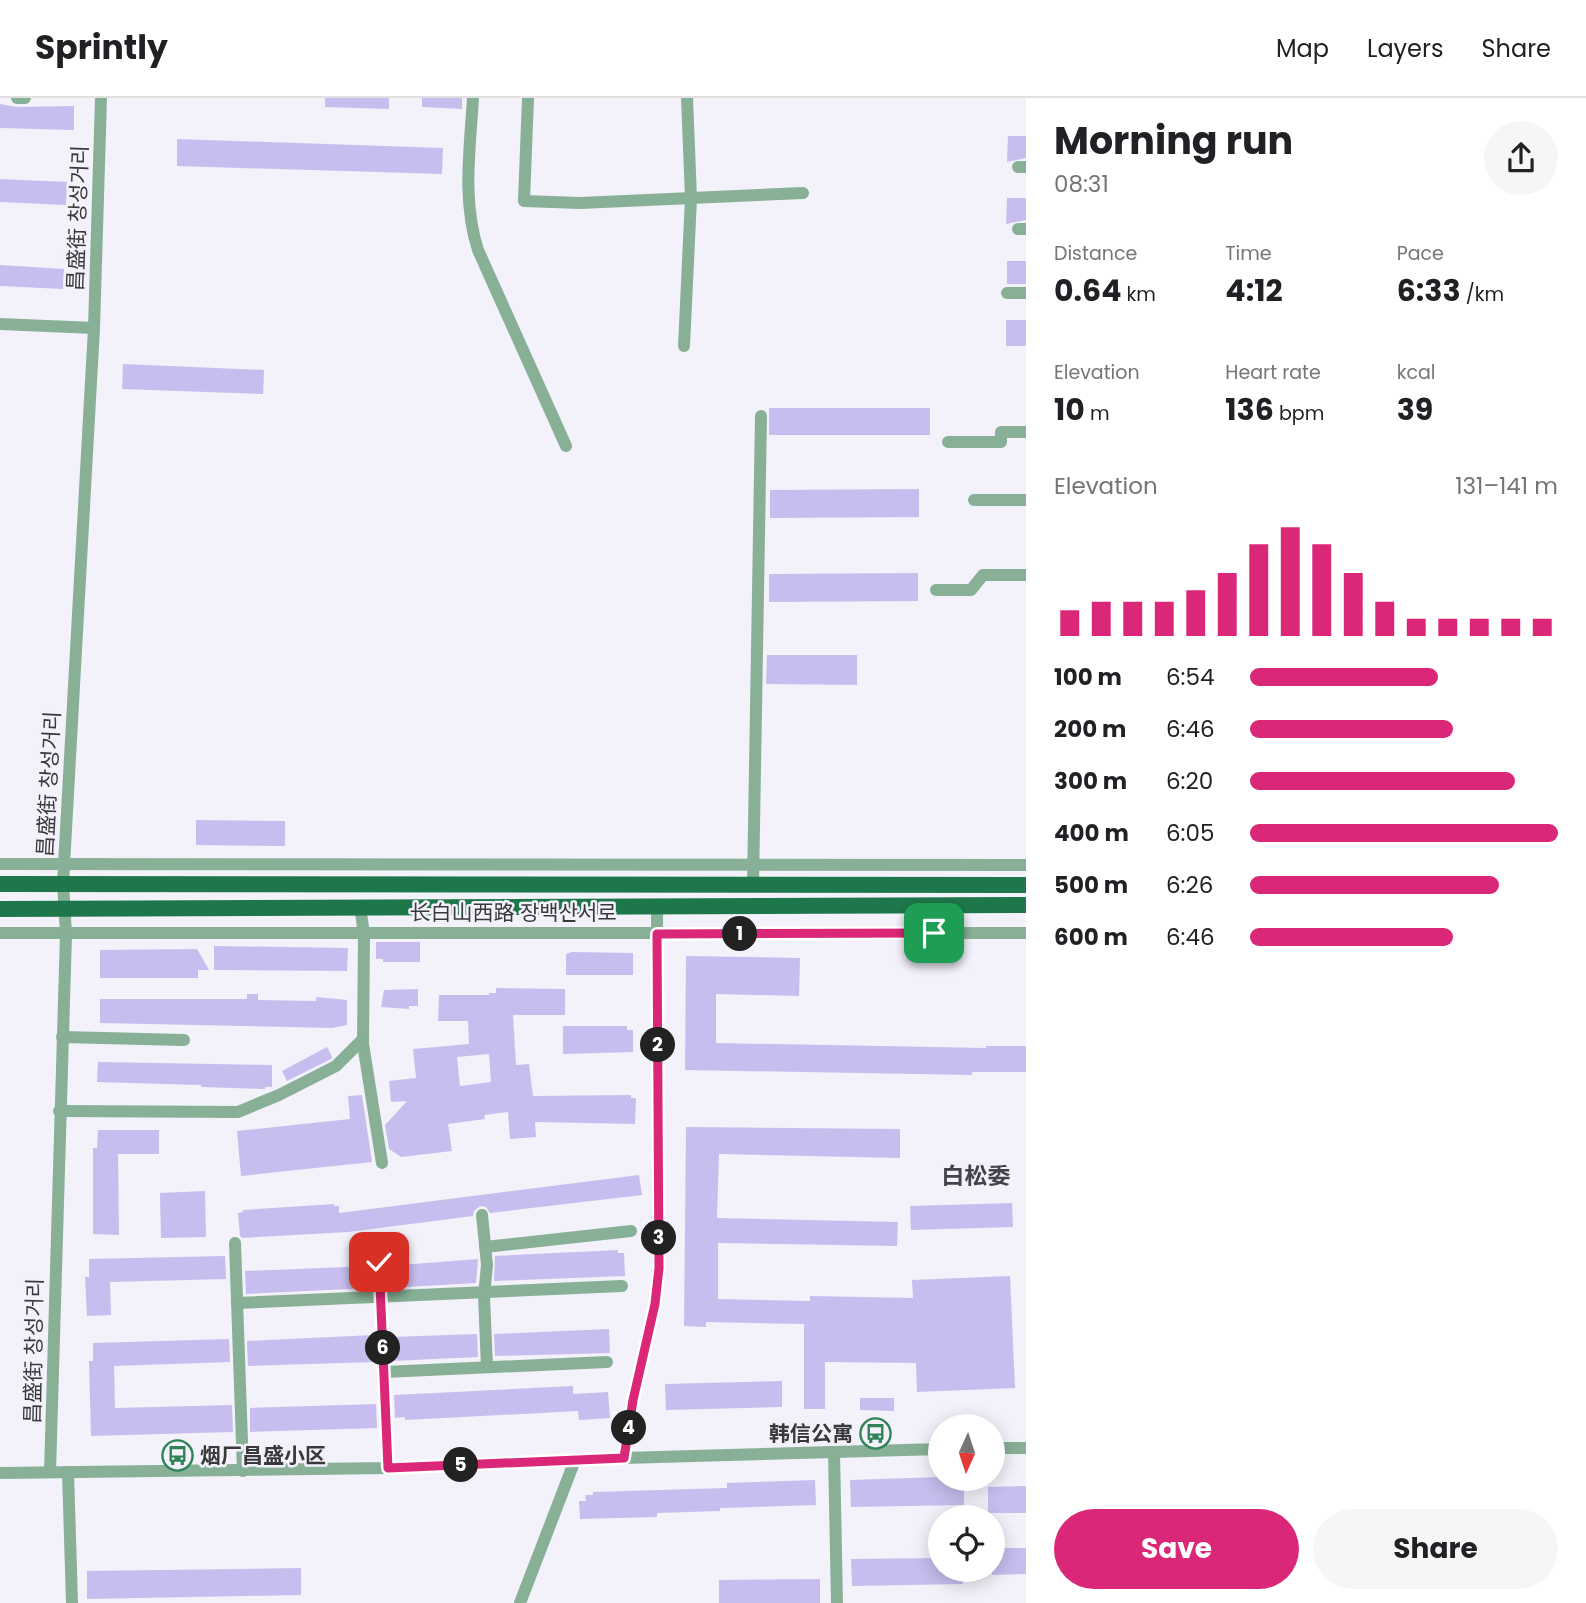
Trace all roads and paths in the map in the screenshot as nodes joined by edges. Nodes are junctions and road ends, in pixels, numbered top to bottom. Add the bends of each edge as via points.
1 (17, 98) edge
2 (25, 98) edge
3 (101, 98) edge
4 (473, 98) edge
5 (528, 98) edge
6 (687, 98) edge
7 (803, 192) dead end
8 (691, 198) junction
9 (1007, 293) dead end
10 (1026, 293) edge
11 (0, 324) edge
12 (94, 328) junction
13 (684, 346) dead end
14 (761, 416) dead end
15 (1026, 432) edge
16 (948, 442) dead end
17 (566, 446) dead end
18 (974, 500) dead end
19 (1026, 500) edge
20 (1026, 575) edge
21 (936, 590) dead end
22 (0, 864) edge
23 (754, 864) junction
24 (64, 865) junction
25 (1026, 865) edge
26 (63, 883) junction
27 (0, 884) edge
28 (753, 885) junction
29 (1026, 885) edge
30 (1026, 905) edge
31 (360, 906) junction
32 (657, 906) junction
33 (0, 909) edge
34 (62, 909) junction
35 (0, 933) edge
36 (1026, 933) edge
37 (66, 934) junction
38 (364, 934) junction
39 (657, 934) junction
40 (62, 1037) junction
41 (184, 1040) dead end
42 (362, 1040) junction
43 (59, 1111) junction
44 (382, 1163) dead end
45 (482, 1215) dead end
46 (631, 1231) dead end
47 (235, 1243) dead end
48 (485, 1247) junction
49 (379, 1262) dead end
50 (622, 1286) dead end
51 (485, 1292) junction
52 (381, 1297) junction
53 (237, 1303) junction
54 (607, 1362) dead end
55 (487, 1367) junction
56 (384, 1372) junction
57 (1005, 1448) edge
58 (1026, 1448) edge
59 (928, 1450) edge
60 (834, 1452) junction
61 (624, 1458) junction
62 (575, 1460) junction
63 (388, 1468) junction
64 (243, 1471) junction
65 (50, 1472) junction
66 (68, 1472) junction
67 (0, 1474) edge
68 (72, 1603) edge
69 (520, 1603) edge
70 (837, 1603) edge

1 - 2 street
3 - 12 street, 昌盛街 창성거리
4 - 17 street via 468,201 472,231
5 - 8 street via 524,201
6 - 8 street
7 - 8 street
8 - 13 street
9 - 10 street
11 - 12 street
12 - 24 street, 昌盛街 창성거리
14 - 23 street
15 - 16 street via 1002,432 1002,442
18 - 19 street
20 - 21 street via 983,575 971,590
22 - 24 street
23 - 24 street
23 - 25 street
23 - 28 street
24 - 26 street, 昌盛街 창성거리
26 - 27 main road, 长白山西路 장백산서로
26 - 28 main road, 长白山西路 장백산서로
26 - 34 street, 昌盛街 창성거리
28 - 29 main road, 长白山西路 장백산서로
30 - 32 main road, 长白山西路 장백산서로
31 - 32 main road, 长白山西路 장백산서로
31 - 34 main road, 长白山西路 장백산서로
31 - 38 street
32 - 39 street
33 - 34 main road, 长白山西路 장백산서로
34 - 37 street, 昌盛街 창성거리
35 - 37 street, 长白山西路 장백산서로
36 - 39 street, 长白山西路 장백산서로
37 - 38 street, 长白山西路 장백산서로
37 - 40 street, 昌盛街 창성거리
38 - 39 street, 长白山西路 장백산서로
38 - 42 street
39 - 61 street via 659,1268
40 - 41 street
40 - 43 street, 昌盛街 창성거리
42 - 43 street via 336,1066 238,1112
42 - 44 street
43 - 65 street, 昌盛街 창성거리
45 - 48 street
46 - 48 street
47 - 53 street
48 - 51 street
49 - 52 street
50 - 51 street
51 - 52 street
51 - 55 street
52 - 53 street
52 - 56 street
53 - 64 street
54 - 55 street
55 - 56 street
56 - 63 street
57 - 58 street
59 - 60 street
60 - 61 street
60 - 70 street
61 - 62 street
62 - 63 street
62 - 69 street
63 - 64 street
64 - 66 street
65 - 66 street
65 - 67 street
66 - 68 street

